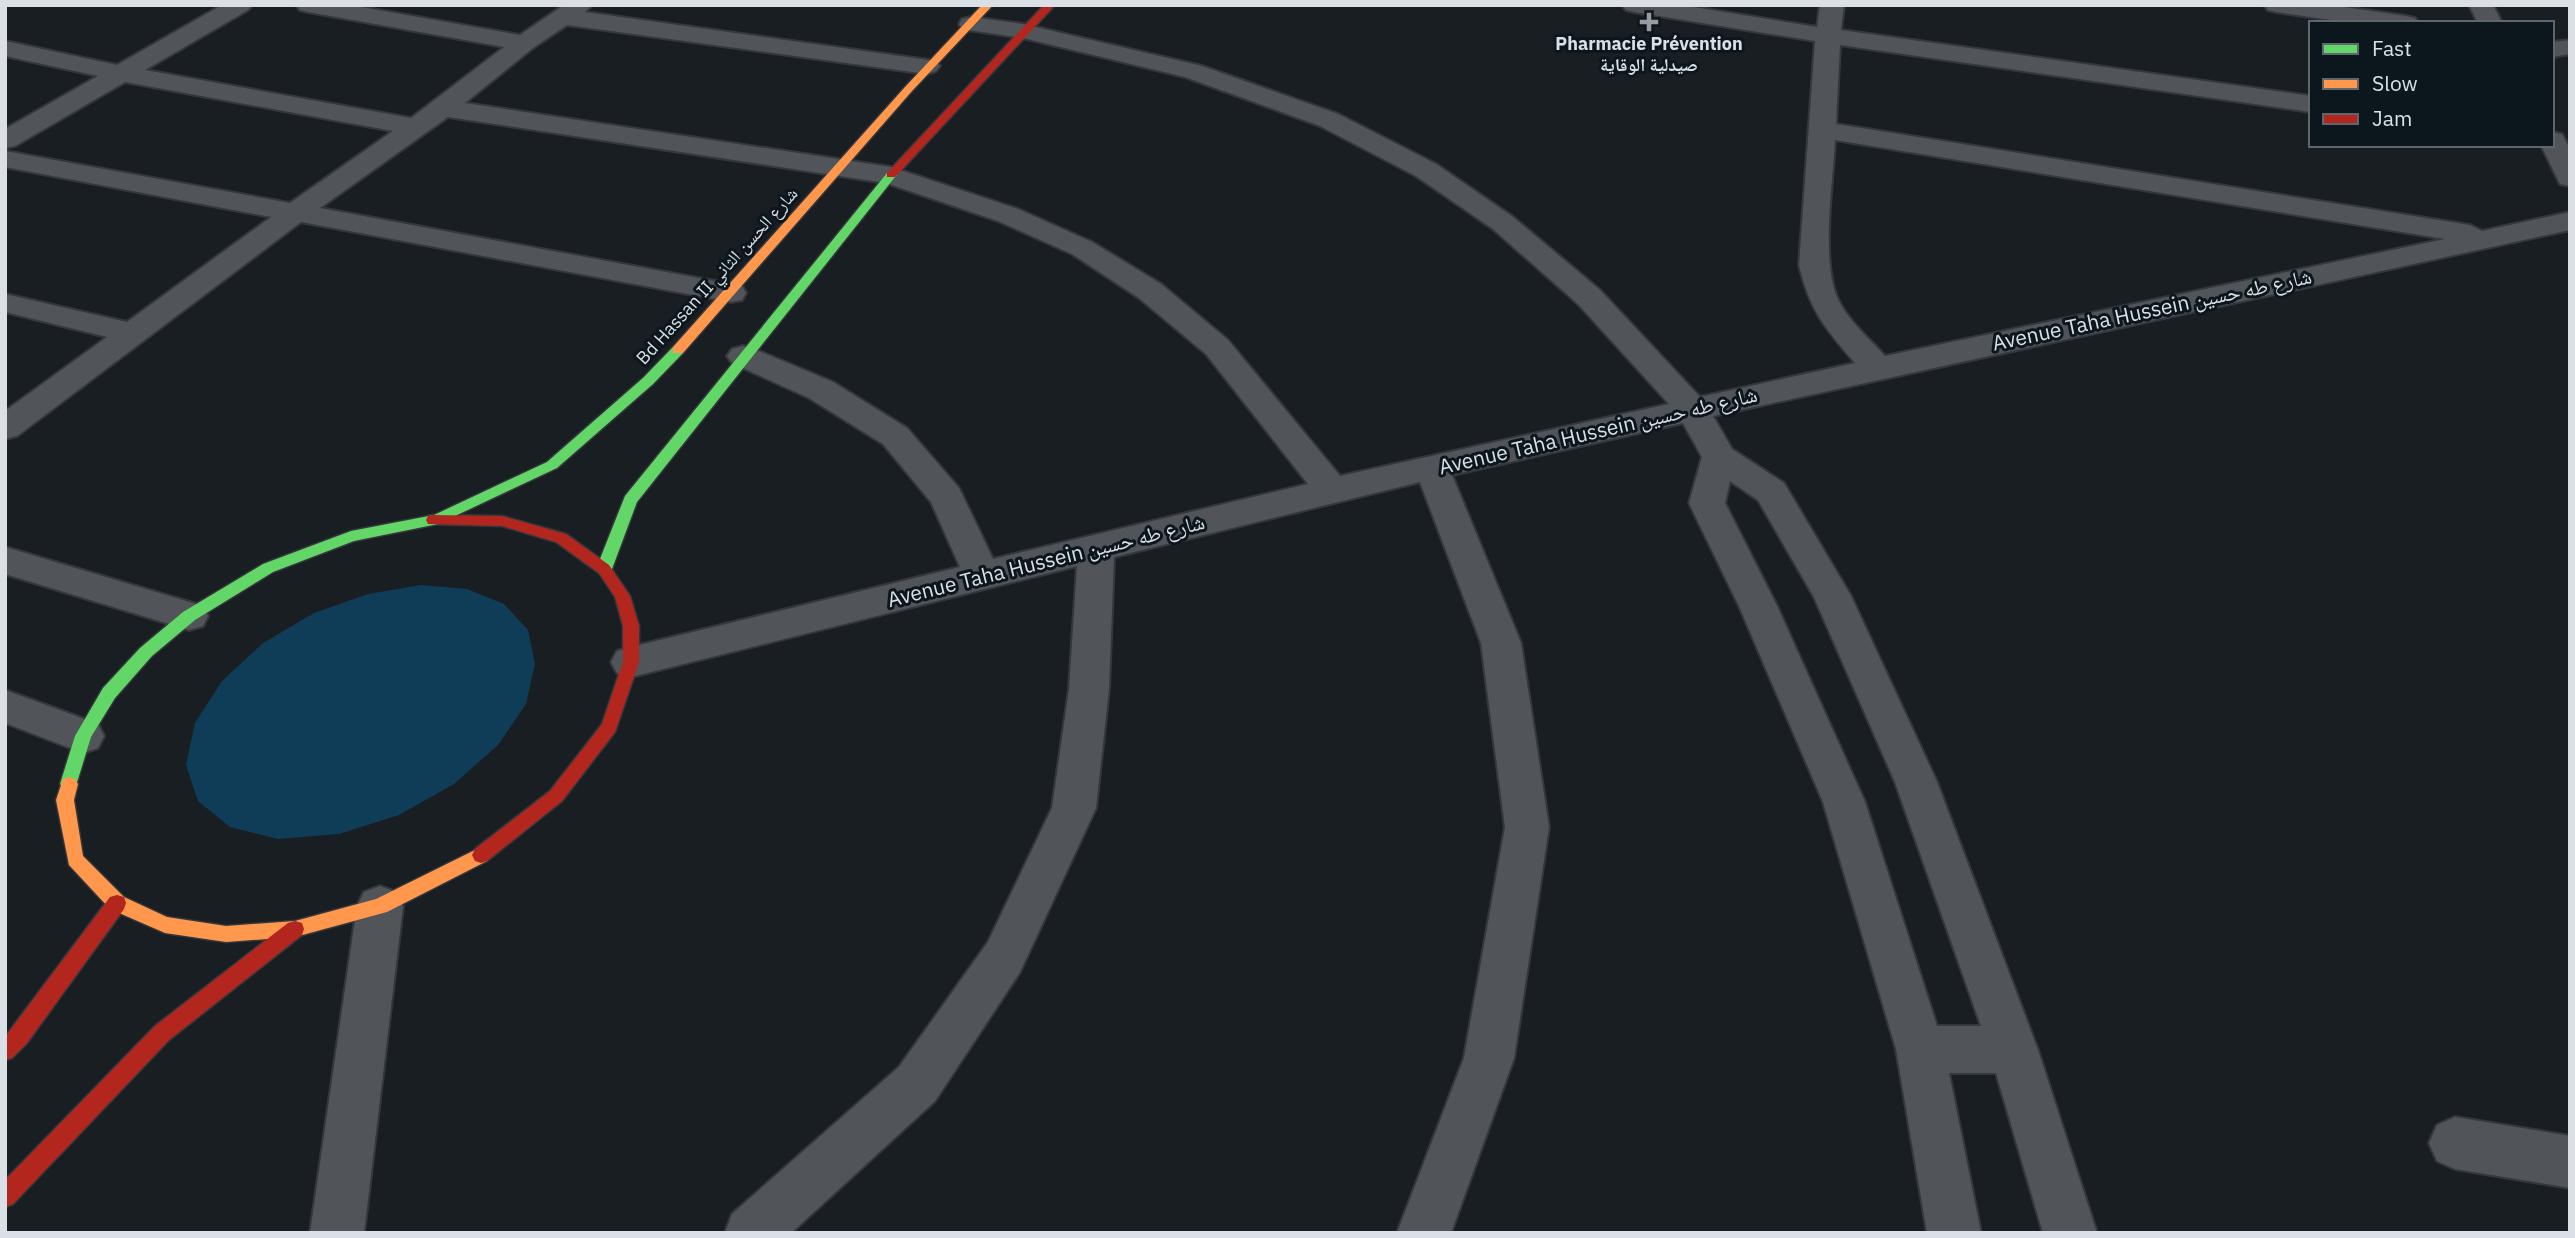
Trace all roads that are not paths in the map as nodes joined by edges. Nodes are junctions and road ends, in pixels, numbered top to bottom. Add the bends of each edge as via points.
1 (240, 5) edge
2 (308, 5) edge
3 (1049, 5) edge
4 (1634, 5) edge
5 (1832, 5) edge
6 (2276, 5) edge
7 (2481, 5) edge
8 (573, 11) edge
9 (979, 14) edge
10 (2392, 21) edge
11 (2489, 21) edge
12 (1023, 31) junction
13 (1828, 36) junction
14 (524, 43) junction
15 (5, 48) edge
16 (927, 66) junction
17 (119, 73) junction
18 (2309, 104) edge
19 (443, 108) junction
20 (415, 127) junction
21 (1822, 130) junction
22 (5, 140) edge
23 (2554, 144) edge
24 (5, 159) edge
25 (840, 168) junction
26 (891, 175) junction
27 (2570, 178) edge
28 (296, 212) junction
29 (2570, 221) edge
30 (2493, 238) junction
31 (731, 293) junction
32 (5, 303) edge
33 (134, 333) junction
34 (743, 356) junction
35 (1878, 368) junction
36 (1694, 411) junction
37 (5, 428) edge
38 (1719, 457) junction
39 (1432, 468) junction
40 (1332, 491) junction
41 (432, 520) junction
42 (1096, 550) junction
43 (5, 560) edge
44 (604, 569) junction
45 (983, 576) junction
46 (188, 615) junction
47 (631, 662) junction
48 (5, 706) edge
49 (83, 736) junction
50 (117, 903) junction
51 (380, 906) junction
52 (295, 929) junction
53 (1920, 1049) junction
54 (2014, 1050) junction
55 (5, 1051) edge
56 (2455, 1143) dead end
57 (2570, 1162) edge
58 (5, 1196) edge
59 (337, 1233) edge
60 (751, 1233) edge
61 (1424, 1233) edge
62 (1954, 1233) edge
63 (2070, 1233) edge

1 - 17 street
2 - 14 street
3 - 12 street
4 - 13 street
5 - 13 street
6 - 10 street
7 - 11 street
8 - 14 street
8 - 16 street
9 - 12 street
9 - 16 street, Bd Hassan II شارع الحسن الثاني
12 - 26 street
12 - 36 street via 1193,71 1329,120 1426,170 1503,223 1589,297
13 - 18 street
13 - 21 street
14 - 19 street
15 - 17 street
16 - 25 street, Bd Hassan II شارع الحسن الثاني
17 - 20 street
17 - 22 street
19 - 20 street
19 - 25 street
20 - 28 street
21 - 30 street
21 - 35 street via 1814,265 1822,297 1838,324
23 - 27 street
24 - 28 street
25 - 26 street
25 - 31 street, Bd Hassan II شارع الحسن الثاني
26 - 34 street
26 - 40 street via 1008,215 1083,248 1150,291 1217,347
28 - 31 street
28 - 33 street
29 - 30 street, Avenue Taha Hussein شارع طه حسين
30 - 35 street, Avenue Taha Hussein شارع طه حسين
31 - 41 street, Bd Hassan II شارع الحسن الثاني via 648,381 552,465
32 - 33 street
33 - 37 street
34 - 44 street via 630,500
34 - 45 street via 821,390 895,436 946,497
35 - 36 street, Avenue Taha Hussein شارع طه حسين
36 - 38 street
36 - 39 street, Avenue Taha Hussein شارع طه حسين
38 - 53 street via 1707,503 1844,802
38 - 54 street via 1771,492 1832,596 1916,782
39 - 40 street, Avenue Taha Hussein شارع طه حسين
39 - 61 street via 1501,643 1527,827 1489,1058
40 - 42 street, Avenue Taha Hussein شارع طه حسين
41 - 44 street via 502,522 561,538
41 - 46 street via 351,536 268,568
42 - 45 street, Avenue Taha Hussein شارع طه حسين
42 - 60 street via 1089,690 1074,808 1004,957 917,1084
43 - 46 street
44 - 47 street via 622,596 631,626
45 - 47 street, Avenue Taha Hussein شارع طه حسين
46 - 49 street via 109,693
47 - 51 street via 609,727 556,796 477,858
48 - 49 street
49 - 50 street via 65,800 75,859
50 - 52 street via 177,927 226,934
50 - 55 street
51 - 52 street
51 - 59 street
52 - 58 street via 162,1033
53 - 54 street
53 - 62 street
54 - 63 street
56 - 57 street

